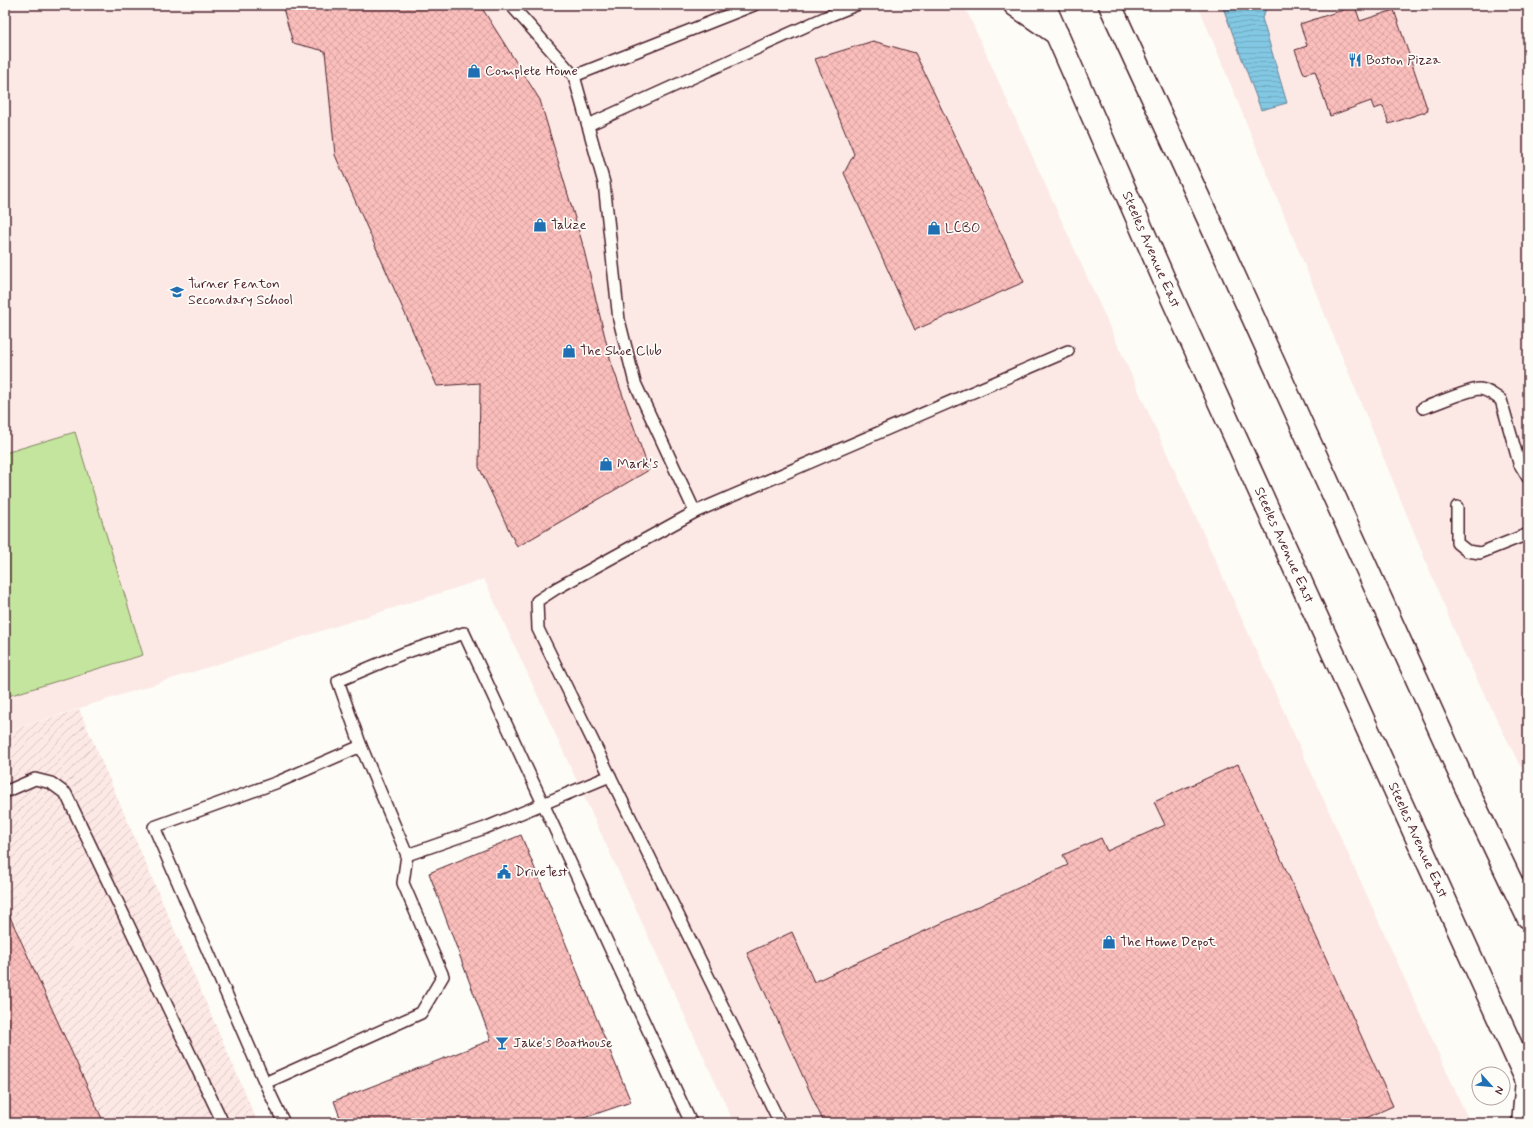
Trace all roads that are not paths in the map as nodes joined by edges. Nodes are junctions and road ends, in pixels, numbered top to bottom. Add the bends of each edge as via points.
1 (511, 5) edge
2 (754, 5) edge
3 (856, 5) edge
4 (1015, 5) edge
5 (1044, 5) edge
6 (1114, 9) edge
7 (1057, 34) junction
8 (574, 76) junction
9 (588, 125) junction
10 (1068, 351) dead end
11 (1423, 408) dead end
12 (1528, 478) edge
13 (1457, 507) dead end
14 (694, 512) junction
15 (1528, 534) edge
16 (361, 746) junction
17 (610, 776) junction
18 (5, 792) edge
19 (544, 802) junction
20 (407, 855) junction
21 (1528, 917) edge
22 (1527, 1082) edge
23 (265, 1083) junction
24 (222, 1123) edge
25 (284, 1123) edge
26 (691, 1123) edge
27 (780, 1123) edge
28 (1523, 1123) edge

1 - 8 lane
2 - 8 lane
3 - 9 lane
4 - 7 main road
5 - 7 main road, Steeles Avenue East
6 - 21 main road via 1465,785
7 - 22 main road, Steeles Avenue East via 1176,308
8 - 9 lane
9 - 14 lane via 604,183 619,320 635,383
10 - 14 lane
11 - 12 lane via 1480,389 1493,394 1501,400 1519,463
13 - 15 lane via 1457,543 1467,551 1480,553
14 - 17 lane via 537,601 538,629
16 - 19 lane via 338,681 404,653 464,633
16 - 20 lane
16 - 23 lane via 278,782 154,827
17 - 19 lane
17 - 27 lane
18 - 24 lane via 35,779 51,783 66,794
19 - 20 lane via 485,828
19 - 26 lane
20 - 23 lane via 403,883 443,976 421,1013
22 - 28 main road
23 - 25 lane

